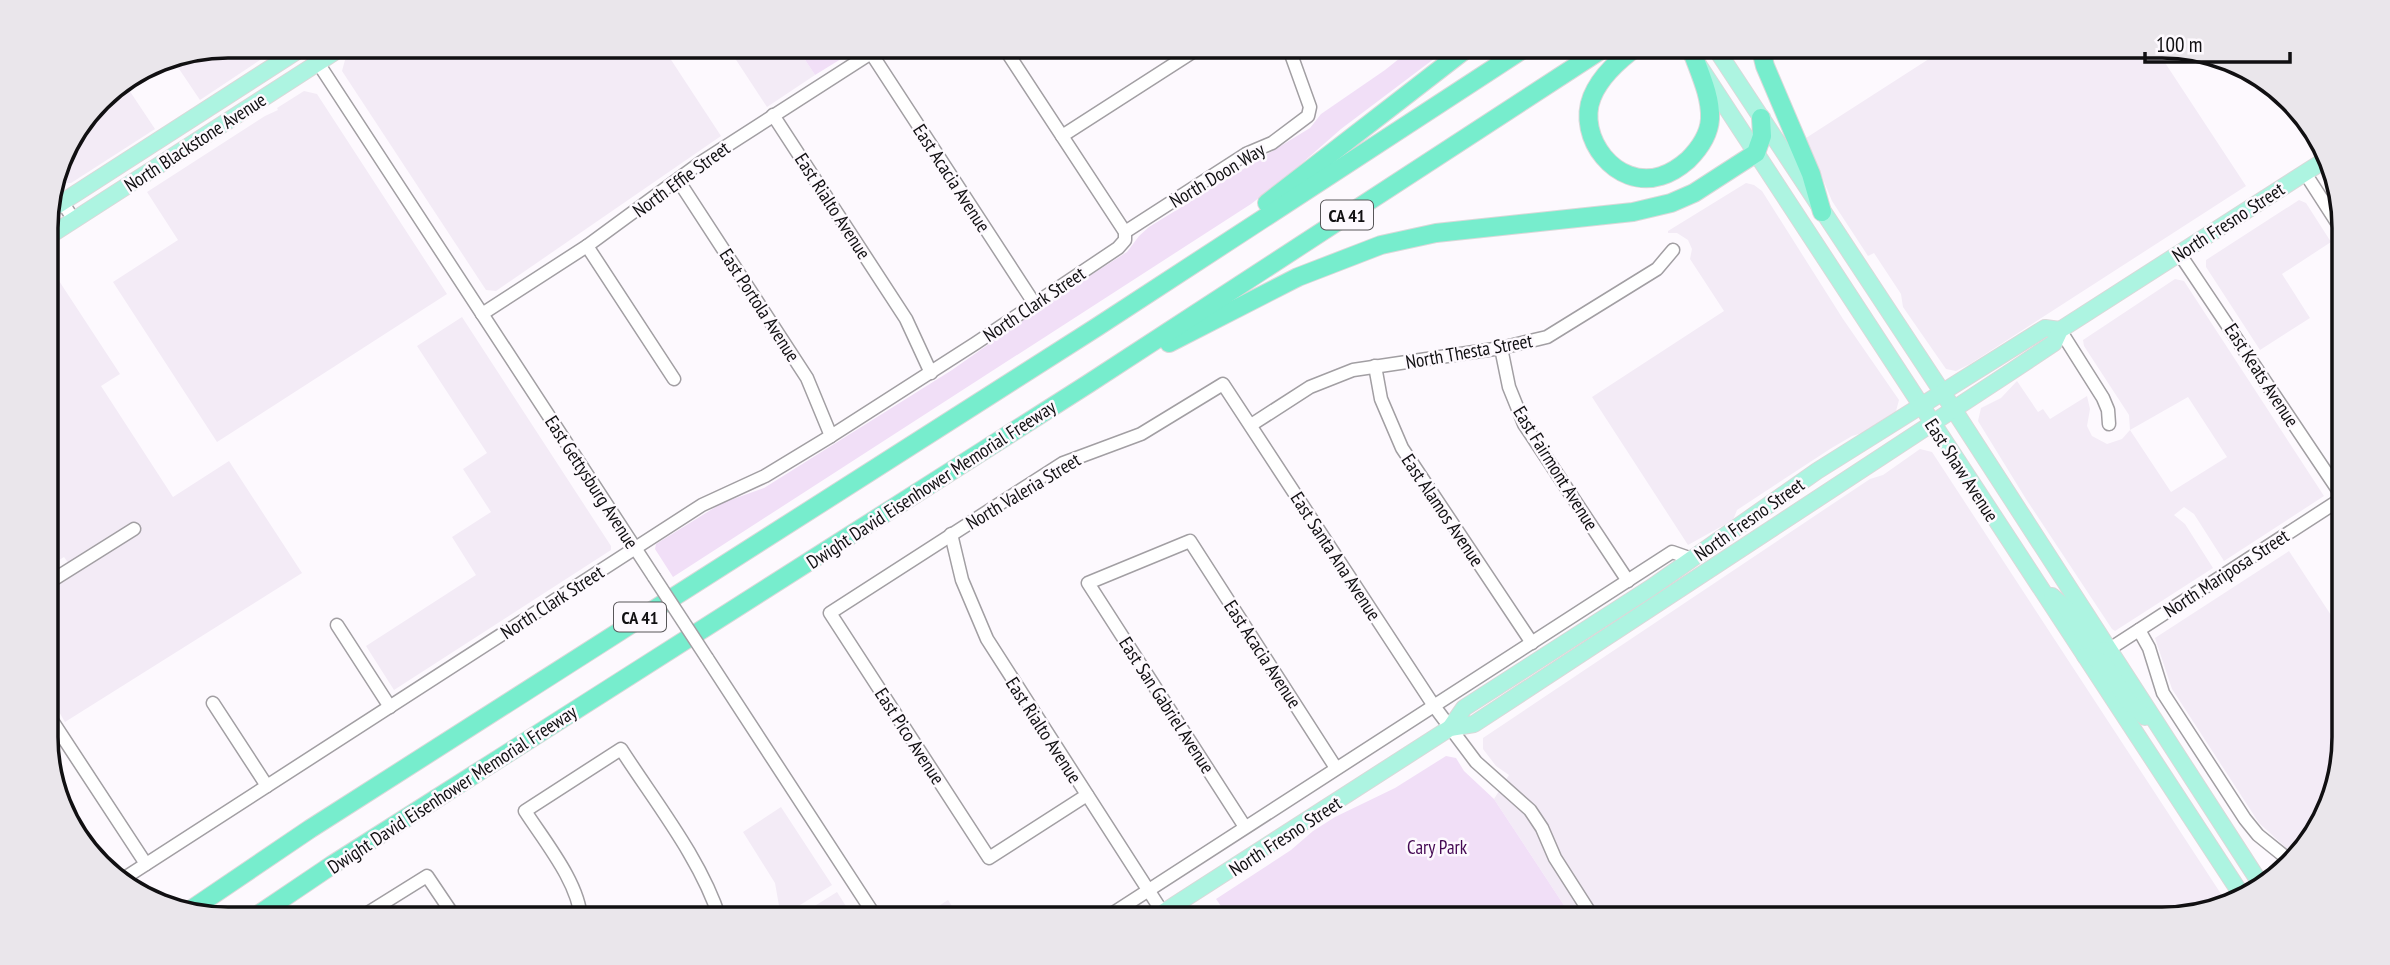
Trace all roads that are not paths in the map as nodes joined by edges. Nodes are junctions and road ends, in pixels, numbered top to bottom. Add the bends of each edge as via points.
1 (286, 58) edge
2 (315, 58) edge
3 (324, 58) edge
4 (862, 58) edge
5 (882, 58) edge
6 (1011, 58) edge
7 (1183, 58) edge
8 (1292, 58) edge
9 (1455, 58) edge
10 (1500, 58) edge
11 (1510, 58) edge
12 (1589, 58) edge
13 (1623, 58) edge
14 (1693, 58) edge
15 (1695, 58) edge
16 (1722, 58) edge
17 (1763, 58) edge
18 (318, 62) junction
19 (773, 115) junction
20 (1761, 118) junction
21 (1415, 120) junction
22 (1062, 136) junction
23 (1756, 153) junction
24 (2319, 164) edge
25 (2305, 173) junction
26 (678, 180) junction
27 (62, 193) edge
28 (60, 199) edge
29 (1822, 212) junction
30 (2331, 214) edge
31 (74, 220) junction
32 (58, 230) edge
33 (1125, 236) junction
34 (587, 246) junction
35 (1673, 250) dead end
36 (2179, 253) junction
37 (1034, 303) junction
38 (482, 314) junction
39 (1097, 327) junction
40 (2060, 330) junction
41 (1501, 348) junction
42 (1375, 366) junction
43 (931, 373) junction
44 (674, 379) dead end
45 (1088, 384) junction
46 (1223, 384) joint
47 (1943, 394) junction
48 (1921, 407) junction
49 (1954, 410) junction
50 (1932, 424) junction
51 (2109, 424) dead end
52 (1251, 425) junction
53 (831, 436) junction
54 (2332, 480) edge
55 (2332, 506) edge
56 (1753, 517) junction
57 (134, 529) dead end
58 (951, 534) junction
59 (1190, 541) joint
60 (635, 549) junction
61 (1692, 559) junction
62 (1711, 568) junction
63 (58, 577) edge
64 (1628, 581) junction
65 (2037, 583) junction
66 (830, 613) joint
67 (337, 625) dead end
68 (2139, 630) junction
69 (1532, 643) junction
70 (2108, 650) junction
71 (2084, 656) junction
72 (213, 703) dead end
73 (1434, 706) junction
74 (390, 707) junction
75 (1450, 728) junction
76 (58, 730) edge
77 (2164, 736) junction
78 (1336, 768) junction
79 (267, 786) junction
80 (1087, 795) junction
81 (1245, 827) junction
82 (2283, 856) edge
83 (146, 864) junction
84 (128, 875) edge
85 (2257, 878) edge
86 (2238, 889) edge
87 (1149, 890) junction
88 (199, 904) edge
89 (270, 907) edge
90 (377, 907) edge
91 (448, 907) edge
92 (579, 907) edge
93 (716, 907) edge
94 (869, 907) edge
95 (1123, 907) edge
96 (1155, 907) edge
97 (1172, 907) edge
98 (1586, 907) edge

1 - 27 main road, North Blackstone Avenue
2 - 18 street, East Gettysburg Avenue
3 - 18 main road, North Blackstone Avenue
4 - 19 street, North Effie Street
5 - 37 street, East Acacia Avenue
6 - 22 street
7 - 22 street
8 - 33 street, North Doon Way via 1310,107 1308,116
9 - 39 highway via 1297,181
10 - 21 highway
11 - 21 highway, CA 41
12 - 45 highway, Dwight David Eisenhower Memorial Freeway / CA 41
13 - 14 highway via 1592,97 1592,137 1602,155 1619,170 1652,178 1671,172 1690,158 1709,127 1703,81
15 - 23 main road, East Shaw Avenue
16 - 20 main road, East Shaw Avenue
17 - 29 highway
18 - 31 main road, North Blackstone Avenue
18 - 38 street, East Gettysburg Avenue
19 - 26 street, North Effie Street
19 - 43 street, East Rialto Avenue via 906,319
20 - 23 highway via 1762,136
20 - 29 main road, East Shaw Avenue
21 - 39 highway, CA 41
22 - 33 street
23 - 45 highway via 1694,193 1659,207 1436,233 1362,251 1298,277
23 - 48 main road, East Shaw Avenue
24 - 25 main road, North Fresno Street
25 - 30 street
25 - 36 main road, North Fresno Street
26 - 34 street, North Effie Street
26 - 53 street, East Portola Avenue via 807,378
28 - 31 street
29 - 47 main road, East Shaw Avenue
31 - 32 main road, North Blackstone Avenue
33 - 37 street, North Clark Street via 1118,248
34 - 38 street, North Effie Street
34 - 44 street
35 - 41 street, North Thesta Street via 1657,269 1562,330
36 - 40 main road, North Fresno Street
36 - 54 street, East Keats Avenue
37 - 43 street, North Clark Street
38 - 60 street, East Gettysburg Avenue
39 - 88 highway, CA 41 via 332,814
40 - 47 main road, North Fresno Street via 2045,328
40 - 49 main road, North Fresno Street via 2054,343
40 - 51 street via 2103,398
41 - 42 street, North Thesta Street
41 - 64 street, East Fairmont Avenue via 1509,387 1524,424
42 - 52 street, North Thesta Street via 1329,378
42 - 69 street, East Alamos Avenue via 1381,399 1402,448
43 - 53 street, North Clark Street
45 - 89 highway, Dwight David Eisenhower Memorial Freeway / CA 41
46 - 52 street, East Santa Ana Avenue
46 - 58 street, North Valeria Street via 1141,434 1063,463
47 - 48 main road, North Fresno Street
47 - 49 main road, East Shaw Avenue
48 - 50 main road, East Shaw Avenue
48 - 56 main road, North Fresno Street
49 - 50 main road, North Fresno Street
49 - 70 main road, East Shaw Avenue
50 - 62 main road, North Fresno Street
50 - 65 main road, East Shaw Avenue
52 - 73 street, East Santa Ana Avenue
53 - 60 street, North Clark Street via 765,476 702,505
55 - 68 street, North Mariposa Street
56 - 61 main road, North Fresno Street
56 - 62 main road via 1749,531 1717,554
57 - 63 street
58 - 66 street, North Valeria Street
58 - 80 street, East Rialto Avenue via 962,580 987,639
59 - 78 street, East Acacia Avenue
59 - 81 street, East San Gabriel Avenue via 1088,583
60 - 74 street, North Clark Street
60 - 94 street, East Gettysburg Avenue, bridge
61 - 64 street via 1672,552
61 - 75 main road, North Fresno Street via 1464,708
62 - 75 main road, North Fresno Street via 1474,724
64 - 69 street
65 - 70 main road via 2067,609 2093,648
65 - 71 main road, East Shaw Avenue
66 - 80 street, East Pico Avenue via 989,858
67 - 74 street
68 - 70 street, North Mariposa Street
68 - 82 street via 2163,694 2245,819
69 - 73 street
70 - 77 main road, East Shaw Avenue
71 - 77 main road via 2103,663 2129,702
71 - 86 main road, East Shaw Avenue
72 - 79 street
73 - 75 street, East Santa Ana Avenue
73 - 78 street
74 - 79 street, North Clark Street
75 - 97 main road, North Fresno Street
75 - 98 street, East Santa Ana Avenue via 1476,762 1530,810
76 - 83 street
77 - 85 main road, East Shaw Avenue
78 - 81 street
79 - 83 street, North Clark Street
80 - 87 street, East Rialto Avenue
81 - 87 street
83 - 84 street, North Clark Street
87 - 95 street
87 - 96 street, East Rialto Avenue
90 - 91 street via 427,876
92 - 93 street via 570,882 525,811 621,749 695,863

